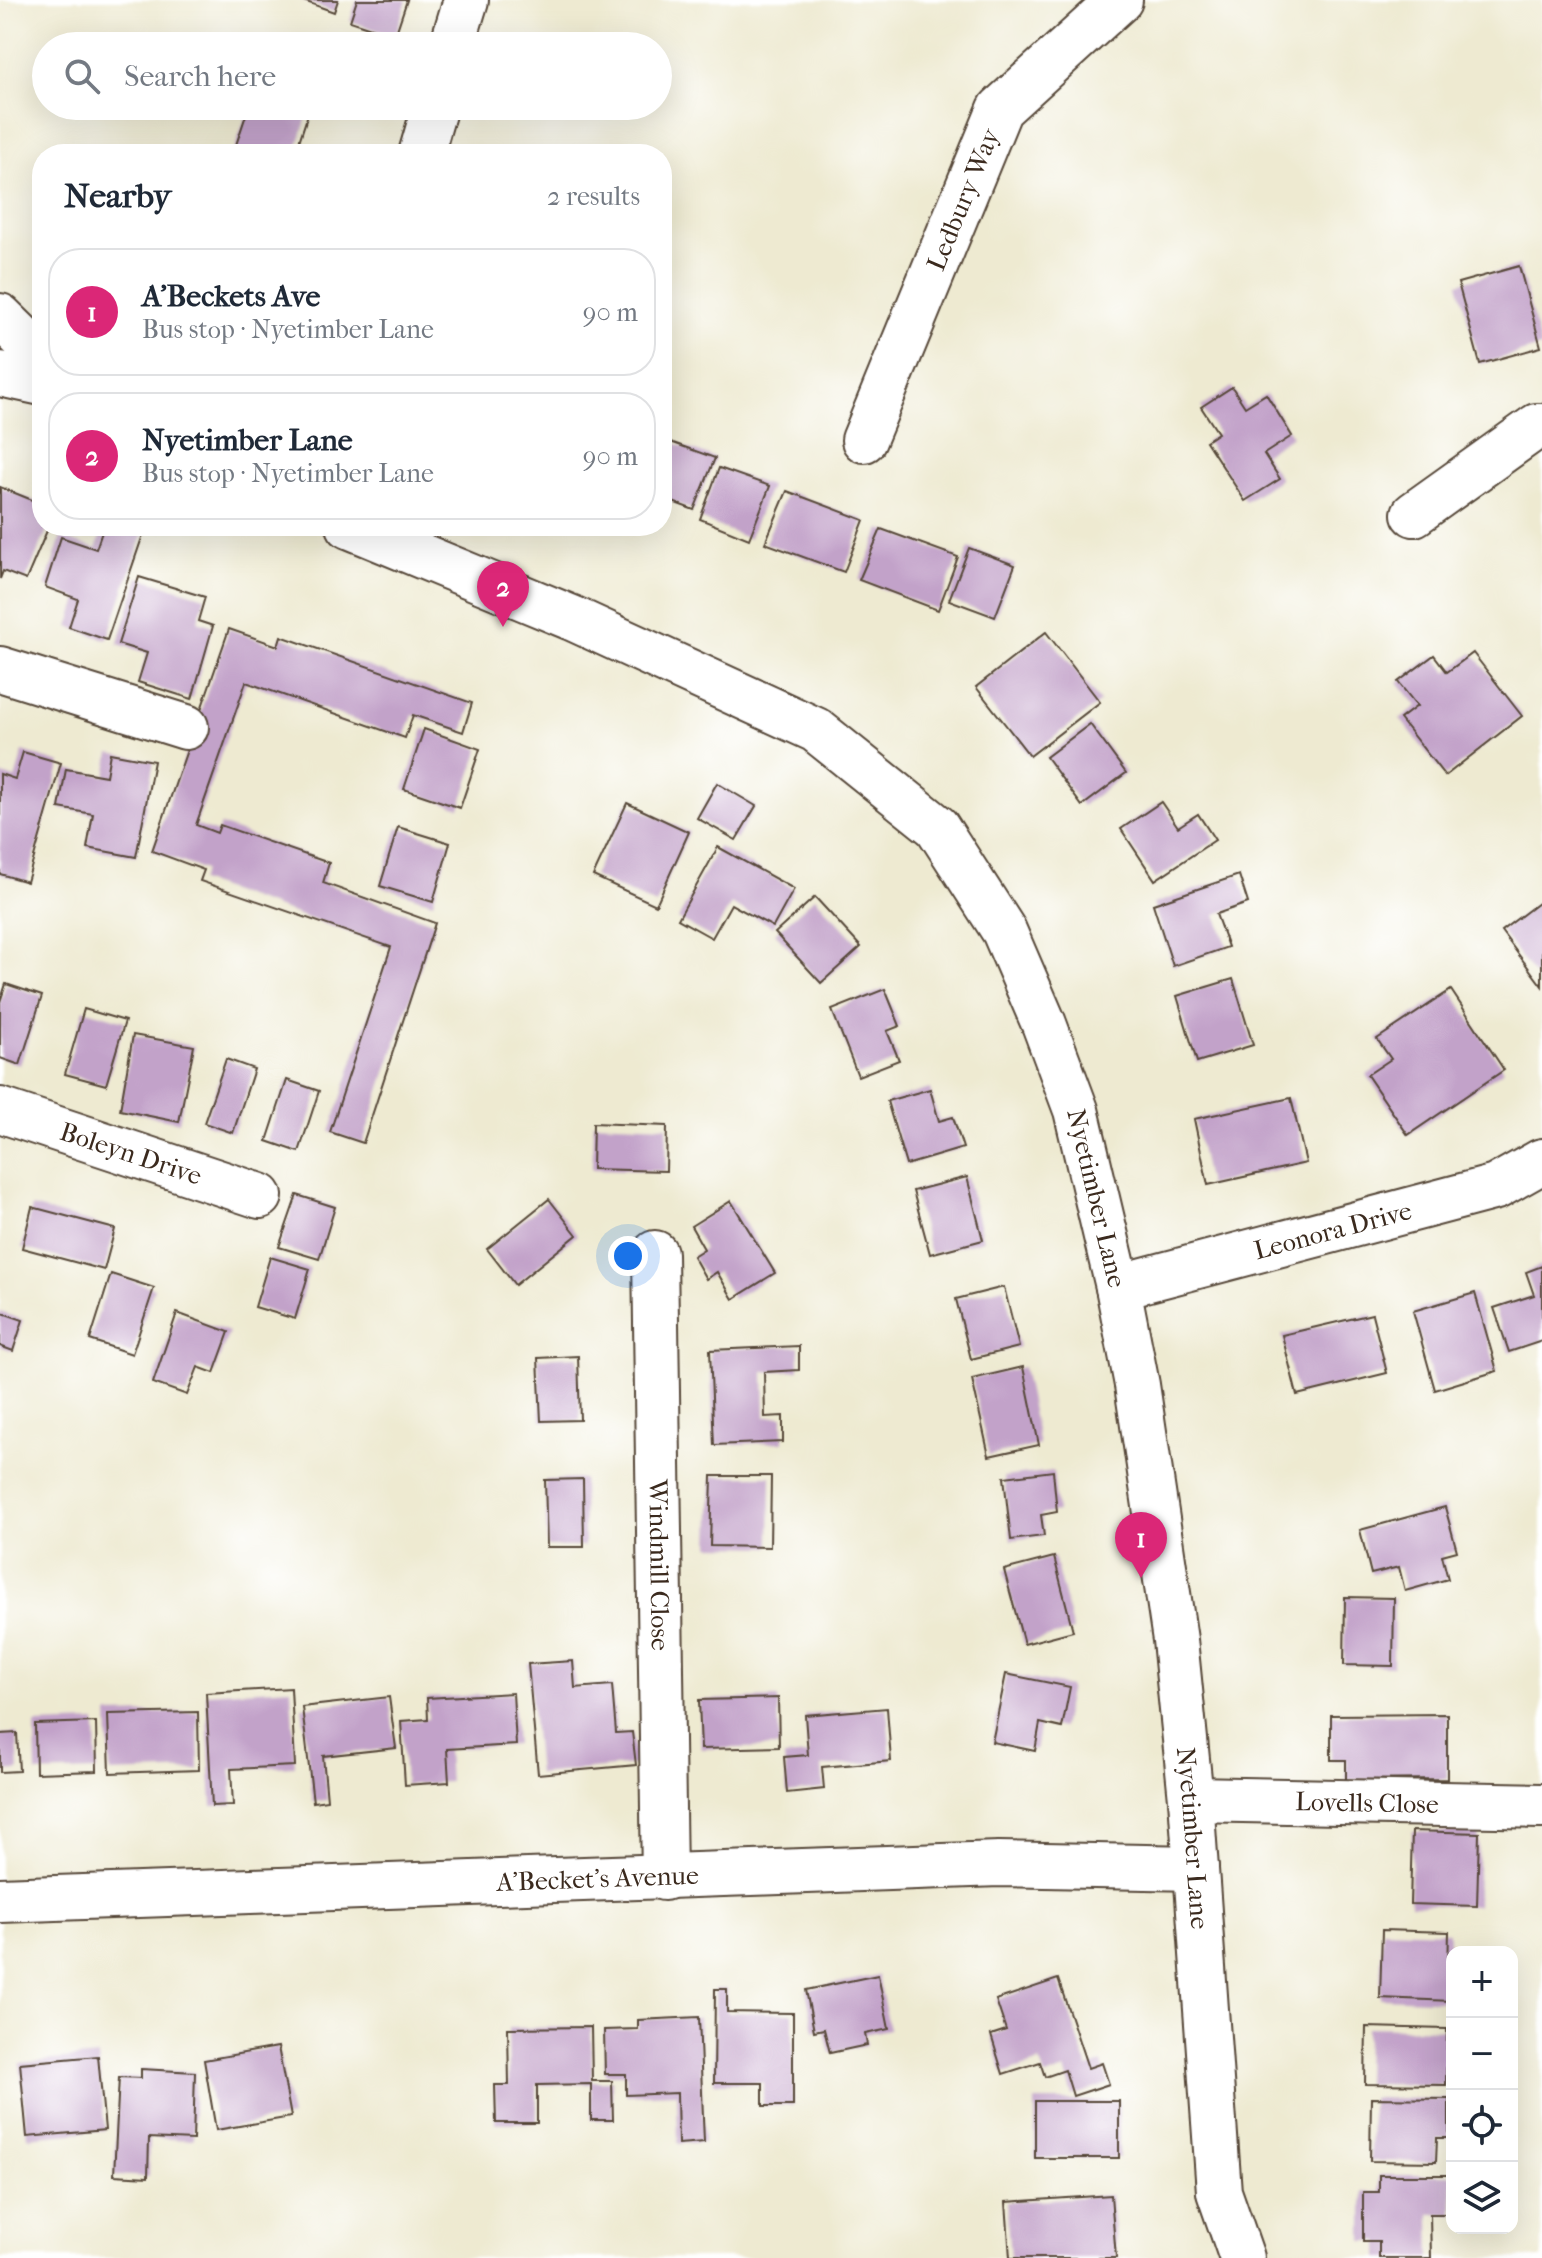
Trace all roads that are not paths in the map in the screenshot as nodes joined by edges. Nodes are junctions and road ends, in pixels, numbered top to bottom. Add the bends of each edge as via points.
1 (466, 0) edge
2 (1120, 0) edge
3 (456, 32) edge
4 (431, 120) edge
5 (424, 144) edge
6 (0, 316) edge
7 (32, 347) edge
8 (0, 374) edge
9 (32, 381) edge
10 (1542, 426) edge
11 (864, 440) dead end
12 (1414, 514) dead end
13 (373, 536) edge
14 (0, 669) edge
15 (186, 727) dead end
16 (0, 1110) edge
17 (1542, 1161) edge
18 (260, 1196) dead end
19 (655, 1253) dead end
20 (1118, 1287) junction
21 (1191, 1799) junction
22 (1542, 1806) edge
23 (1196, 1868) junction
24 (664, 1878) junction
25 (0, 1900) edge
26 (1242, 2258) edge

1 - 3 street
2 - 11 street, Ledbury Way via 1000,109
4 - 5 street
6 - 7 street
8 - 9 street
10 - 12 street
13 - 20 street, Nyetimber Lane via 572,618 816,730 937,827 1004,931 1044,1024 1076,1110
14 - 15 street
16 - 18 street, Boleyn Drive
17 - 20 street, Leonora Drive via 1496,1187
19 - 24 street, Windmill Close
20 - 21 street, Nyetimber Lane via 1175,1640
21 - 22 street, Lovells Close
21 - 23 street, Nyetimber Lane
23 - 24 street, A'Becket's Avenue via 999,1864
23 - 26 street, Nyetimber Lane via 1219,2192
24 - 25 street, A'Becket's Avenue

